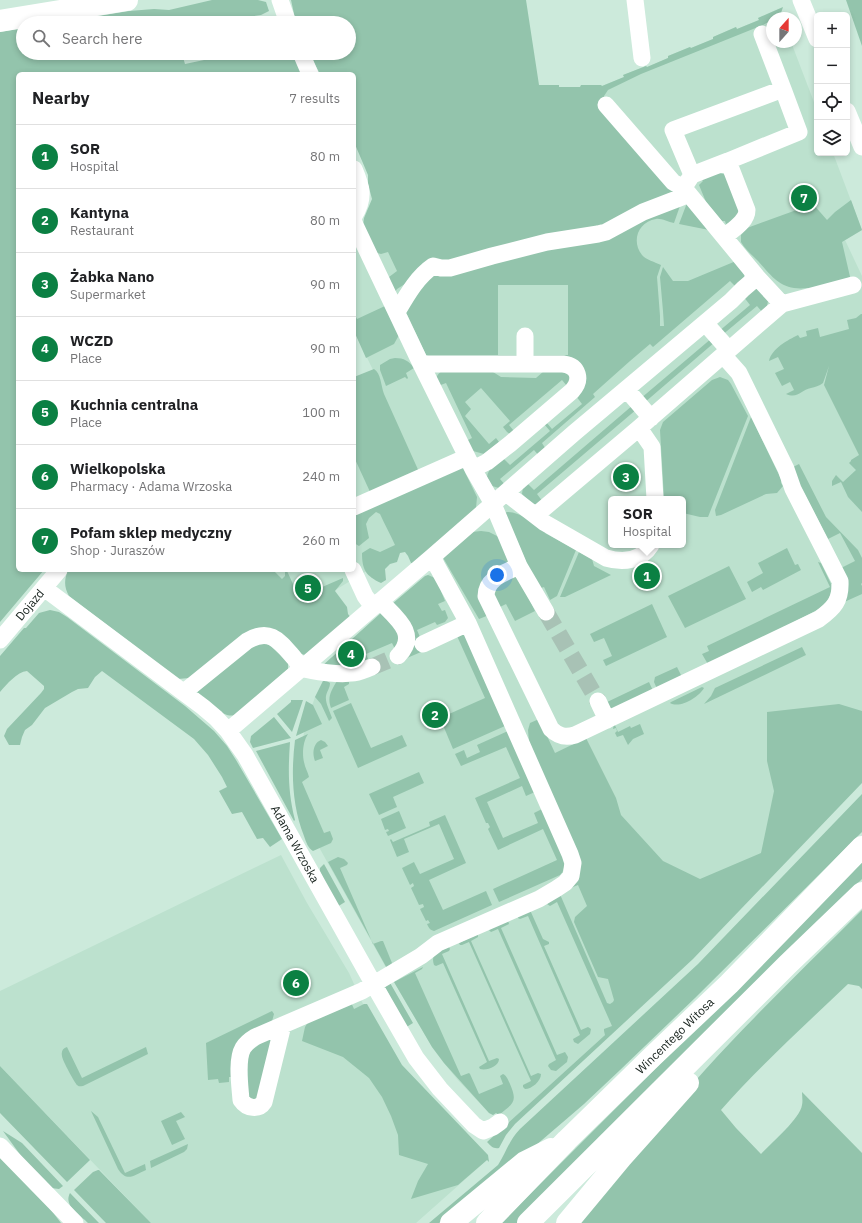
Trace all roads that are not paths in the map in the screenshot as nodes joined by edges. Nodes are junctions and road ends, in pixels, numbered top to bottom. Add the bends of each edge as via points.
1 (127, 0) edge
2 (280, 0) edge
3 (635, 0) edge
4 (801, 0) edge
5 (30, 16) edge
6 (286, 16) edge
7 (16, 18) edge
8 (0, 21) edge
9 (814, 32) edge
10 (762, 34) dead end
11 (642, 58) dead end
12 (304, 60) edge
13 (309, 72) edge
14 (783, 89) junction
15 (606, 105) dead end
16 (850, 118) edge
17 (862, 147) edge
18 (728, 161) junction
19 (356, 174) edge
20 (688, 185) junction
21 (356, 212) edge
22 (356, 227) edge
23 (724, 237) junction
24 (757, 277) junction
25 (853, 285) dead end
26 (782, 304) junction
27 (397, 312) junction
28 (705, 323) junction
29 (525, 336) dead end
30 (726, 352) junction
31 (421, 364) junction
32 (525, 364) junction
33 (627, 390) junction
34 (645, 423) junction
35 (470, 463) junction
36 (506, 493) junction
37 (655, 496) edge
38 (493, 504) junction
39 (356, 506) edge
40 (536, 515) junction
41 (648, 548) edge
42 (432, 557) junction
43 (519, 566) junction
44 (57, 572) edge
45 (354, 572) edge
46 (44, 588) junction
47 (376, 604) junction
48 (546, 612) tunnel mouth
49 (468, 623) junction
50 (0, 640) edge
51 (423, 644) dead end
52 (398, 656) tunnel mouth
53 (302, 667) junction
54 (372, 667) tunnel mouth
55 (184, 692) junction
56 (598, 701) tunnel mouth
57 (607, 720) junction
58 (228, 731) junction
59 (862, 847) edge
60 (862, 893) edge
61 (374, 985) junction
62 (742, 1010) junction
63 (283, 1025) dead end
64 (500, 1122) dead end
65 (567, 1140) junction
66 (0, 1146) edge
67 (75, 1223) edge
68 (451, 1223) edge
69 (486, 1223) edge
70 (528, 1223) edge
71 (567, 1223) edge

1 - 5 main road
2 - 6 street
3 - 11 street
4 - 9 street
7 - 8 main road
10 - 14 street
12 - 13 street
14 - 18 street via 799,132
14 - 20 street via 673,130
15 - 20 street via 673,182
16 - 17 street
18 - 20 street
18 - 23 street via 747,213 745,219
19 - 21 street via 362,197
20 - 23 street
20 - 27 street via 682,197 643,212 606,232 547,242 450,268 433,266 421,276
22 - 27 street
23 - 24 street
24 - 26 street
24 - 28 street
25 - 26 street
26 - 30 street
27 - 31 street
28 - 30 street
28 - 33 street
29 - 32 street
30 - 34 street
30 - 57 street via 739,373 786,469 793,489 840,581 840,595 832,609 819,619
31 - 32 street
31 - 35 street
32 - 35 street via 568,365 577,374 576,386 488,462
33 - 34 street
33 - 36 street
34 - 37 street via 652,447
34 - 40 street
35 - 38 street
35 - 39 street
36 - 38 street
36 - 40 street
38 - 42 street
38 - 43 street
40 - 41 street via 545,523 606,558 616,561 637,558
42 - 47 street
42 - 49 street
43 - 48 street
43 - 57 street via 493,579 487,588 486,596 551,729 560,736 567,737
44 - 46 street, Dojazd
45 - 47 street via 364,596
46 - 50 street, Dojazd
46 - 55 street, Adama Wrzoska
47 - 52 street via 402,624 406,631 405,646
47 - 53 street
49 - 51 street
49 - 61 street via 570,854 573,863 571,876 565,883 540,899 438,943
53 - 54 street via 340,674
53 - 55 street via 278,641 269,636 255,636
53 - 58 street
55 - 58 street, Adama Wrzoska
56 - 57 street
58 - 61 street, Adama Wrzoska via 254,770
59 - 65 main road, Wincentego Witosa via 729,984
60 - 62 main road
61 - 63 street
61 - 64 street, Adama Wrzoska via 406,1042 440,1089 483,1131
62 - 70 main road
62 - 71 main road via 722,1045
65 - 68 main road via 524,1162
65 - 69 main road, Wincentego Witosa
66 - 67 street

